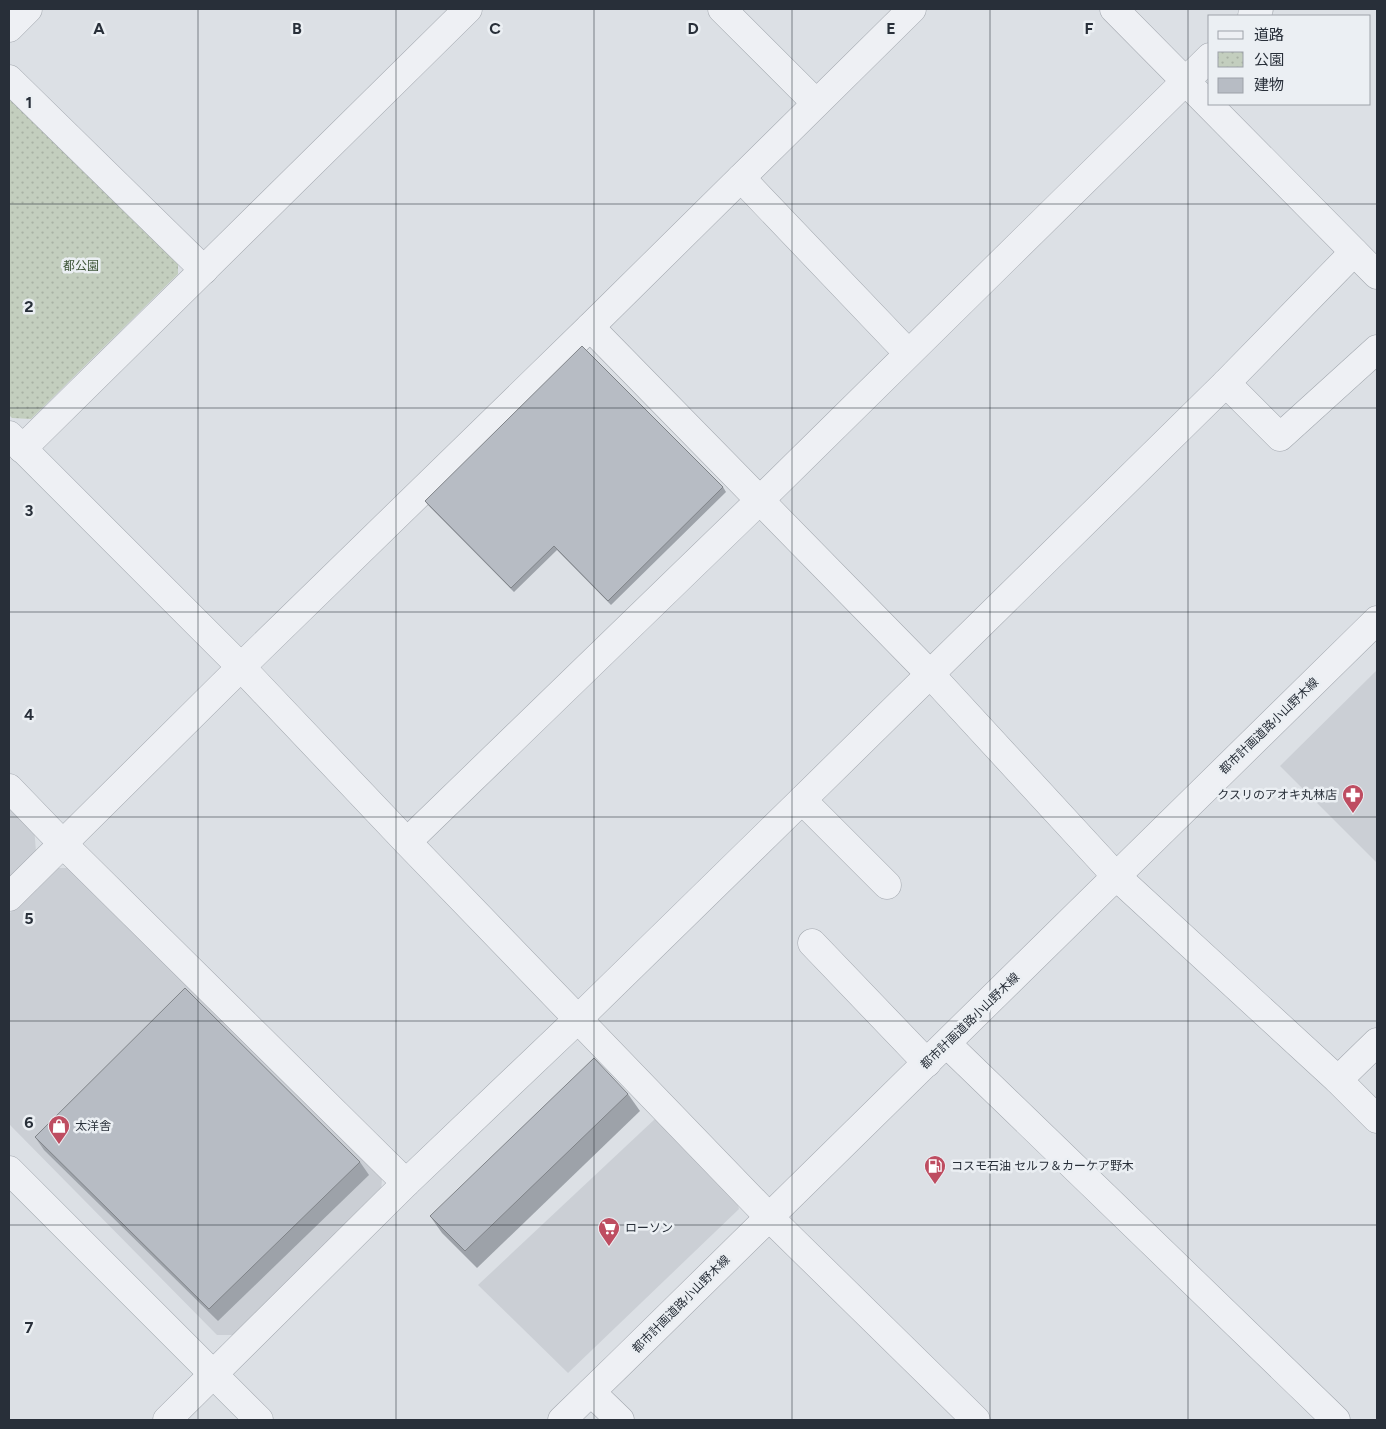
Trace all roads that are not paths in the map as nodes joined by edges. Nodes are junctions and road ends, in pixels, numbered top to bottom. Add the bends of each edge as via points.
1 (468, 9) edge
2 (722, 9) edge
3 (912, 9) edge
4 (1114, 9) edge
5 (1208, 59) edge
6 (9, 80) edge
7 (1185, 81) junction
8 (816, 103) junction
9 (1208, 104) edge
10 (1209, 105) edge
11 (741, 178) junction
12 (1354, 252) junction
13 (204, 270) junction
14 (1377, 275) edge
15 (590, 327) junction
16 (1377, 349) edge
17 (908, 353) junction
18 (1226, 382) junction
19 (16, 442) edge
20 (759, 501) junction
21 (1377, 620) edge
22 (241, 667) junction
23 (930, 674) junction
24 (9, 788) edge
25 (802, 800) junction
26 (407, 842) junction
27 (63, 844) junction
28 (1116, 876) junction
29 (887, 884) dead end
30 (9, 897) edge
31 (812, 943) dead end
32 (577, 1020) junction
33 (1377, 1042) edge
34 (947, 1044) junction
35 (927, 1063) junction
36 (1338, 1080) junction
37 (1377, 1119) edge
38 (9, 1170) edge
39 (406, 1183) junction
40 (768, 1218) junction
41 (214, 1374) junction
42 (591, 1392) junction
43 (167, 1420) edge
44 (259, 1420) edge
45 (562, 1420) edge
46 (620, 1420) edge
47 (976, 1420) edge
48 (1336, 1420) edge

1 - 13 street
2 - 8 street
3 - 8 street
4 - 7 street
5 - 7 street
6 - 13 street
7 - 9 street
7 - 17 street
8 - 11 street
10 - 12 street
11 - 15 street
11 - 17 street
12 - 14 street
12 - 18 street
13 - 19 street
15 - 20 street
15 - 22 street
16 - 18 street via 1280,437
17 - 20 street
18 - 23 street
19 - 22 street
20 - 23 street
20 - 26 street
21 - 28 street, 都市計画道路小山野木線
22 - 26 street
22 - 27 street
23 - 25 street
23 - 28 street
24 - 27 street
25 - 29 street
25 - 32 street
26 - 32 street
27 - 30 street
27 - 39 street
28 - 34 street, 都市計画道路小山野木線
28 - 36 street
31 - 35 street
32 - 39 street
32 - 40 street
33 - 36 street
34 - 35 street, 都市計画道路小山野木線
34 - 48 street
35 - 40 street, 都市計画道路小山野木線
36 - 37 street
38 - 41 street
39 - 41 street
40 - 42 street, 都市計画道路小山野木線
40 - 47 street
41 - 43 street
41 - 44 street
42 - 45 street, 都市計画道路小山野木線
42 - 46 street

